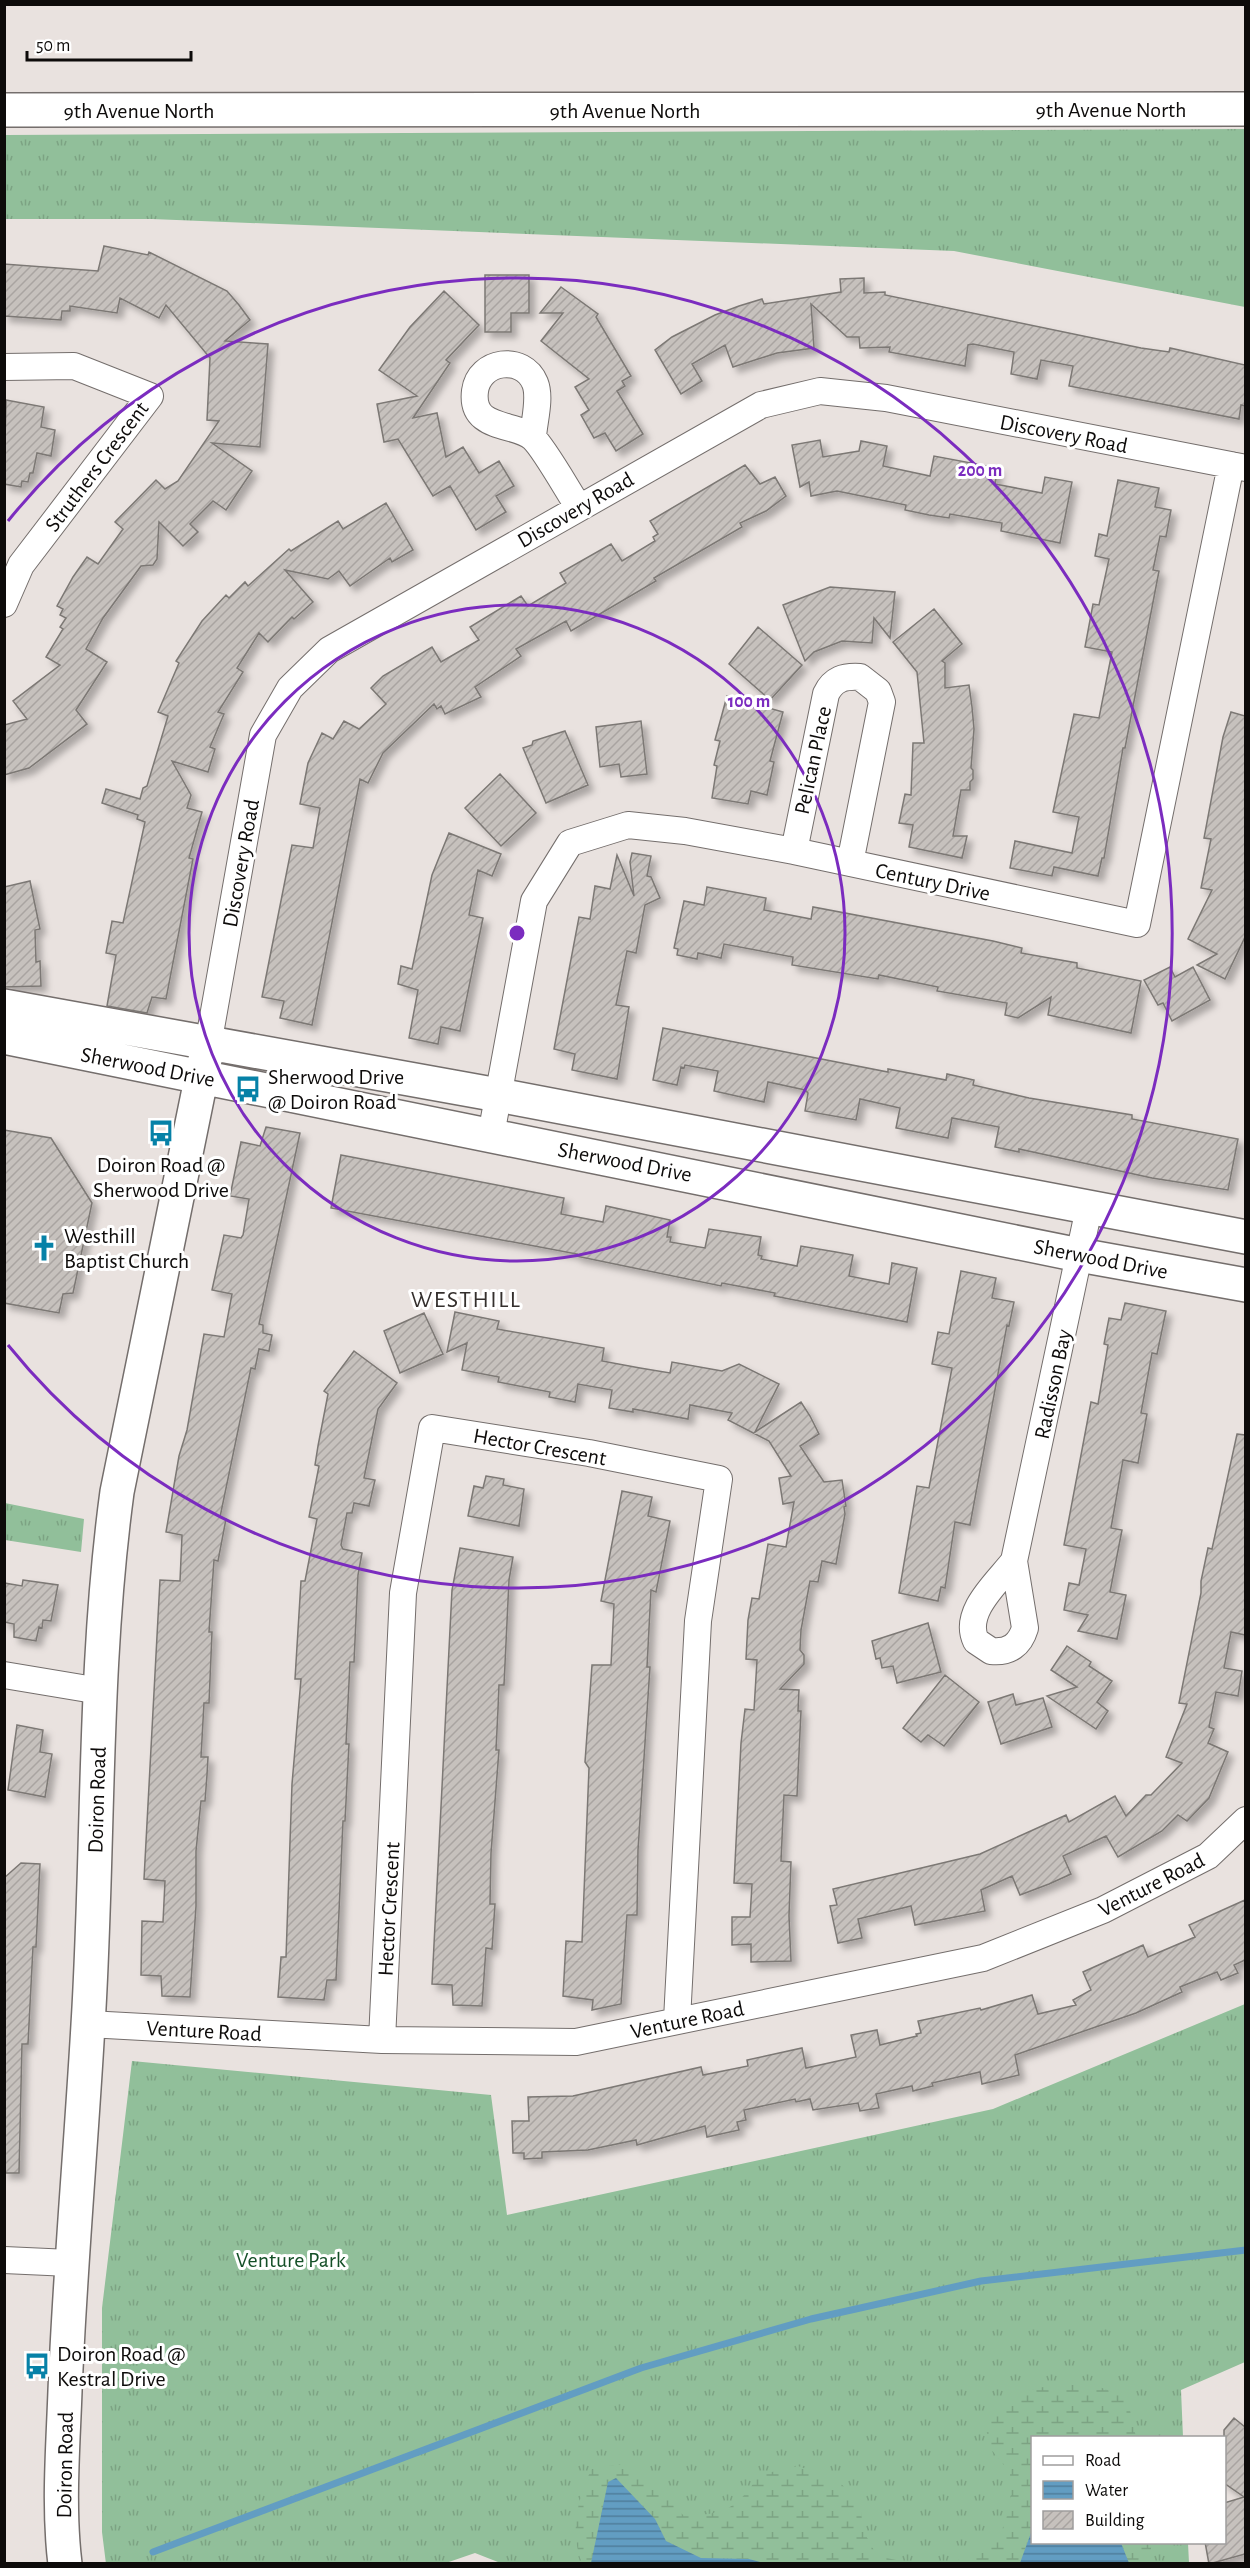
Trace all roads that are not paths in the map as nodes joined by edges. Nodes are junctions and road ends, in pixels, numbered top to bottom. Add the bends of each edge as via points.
1 (1245, 109) edge
2 (4, 110) edge
3 (4, 367) edge
4 (533, 437) dead end
5 (1238, 466) edge
6 (578, 506) junction
7 (4, 604) edge
8 (794, 851) junction
9 (850, 863) junction
10 (4, 1006) edge
11 (4, 1037) edge
12 (208, 1045) junction
13 (203, 1077) junction
14 (498, 1095) junction
15 (491, 1135) junction
16 (1089, 1208) junction
17 (1245, 1237) edge
18 (1079, 1255) junction
19 (1245, 1285) edge
20 (1014, 1561) dead end
21 (4, 1675) edge
22 (100, 1691) junction
23 (1245, 1820) edge
24 (677, 2020) junction
25 (88, 2024) junction
26 (382, 2040) junction
27 (4, 2260) edge
28 (70, 2263) junction
29 (65, 2564) edge

1 - 2 street, 9th Avenue North
3 - 7 street, Struthers Crescent via 74,366 150,396 21,565
4 - 6 street
5 - 6 street, Discovery Road via 886,398 820,391 760,405
5 - 9 street, Century Drive via 1137,924
6 - 12 street, Discovery Road via 329,650 290,688 263,735
8 - 9 street, Century Drive
8 - 9 street, Pelican Place via 829,686 839,679 860,677 878,691 882,702
8 - 14 street, Century Drive via 628,825 570,843 534,901
10 - 12 street, Sherwood Drive
11 - 13 street, Sherwood Drive
12 - 13 street, Doiron Road
12 - 14 street, Sherwood Drive
13 - 15 street, Sherwood Drive
13 - 22 street, Doiron Road via 117,1492
14 - 15 street, Century Drive
14 - 16 street, Sherwood Drive
15 - 18 street, Sherwood Drive
16 - 17 street, Sherwood Drive
16 - 18 street, Radisson Bay
18 - 19 street, Sherwood Drive
18 - 20 street, Radisson Bay
21 - 22 street
22 - 25 street, Doiron Road
23 - 24 street, Venture Road via 1208,1856 1103,1910 983,1958
24 - 26 street, Venture Road via 576,2042
24 - 26 street, Hector Crescent via 698,1621 719,1479 432,1428 403,1593
25 - 26 street, Venture Road
25 - 28 street, Doiron Road
27 - 28 street
28 - 29 street, Doiron Road via 63,2462

